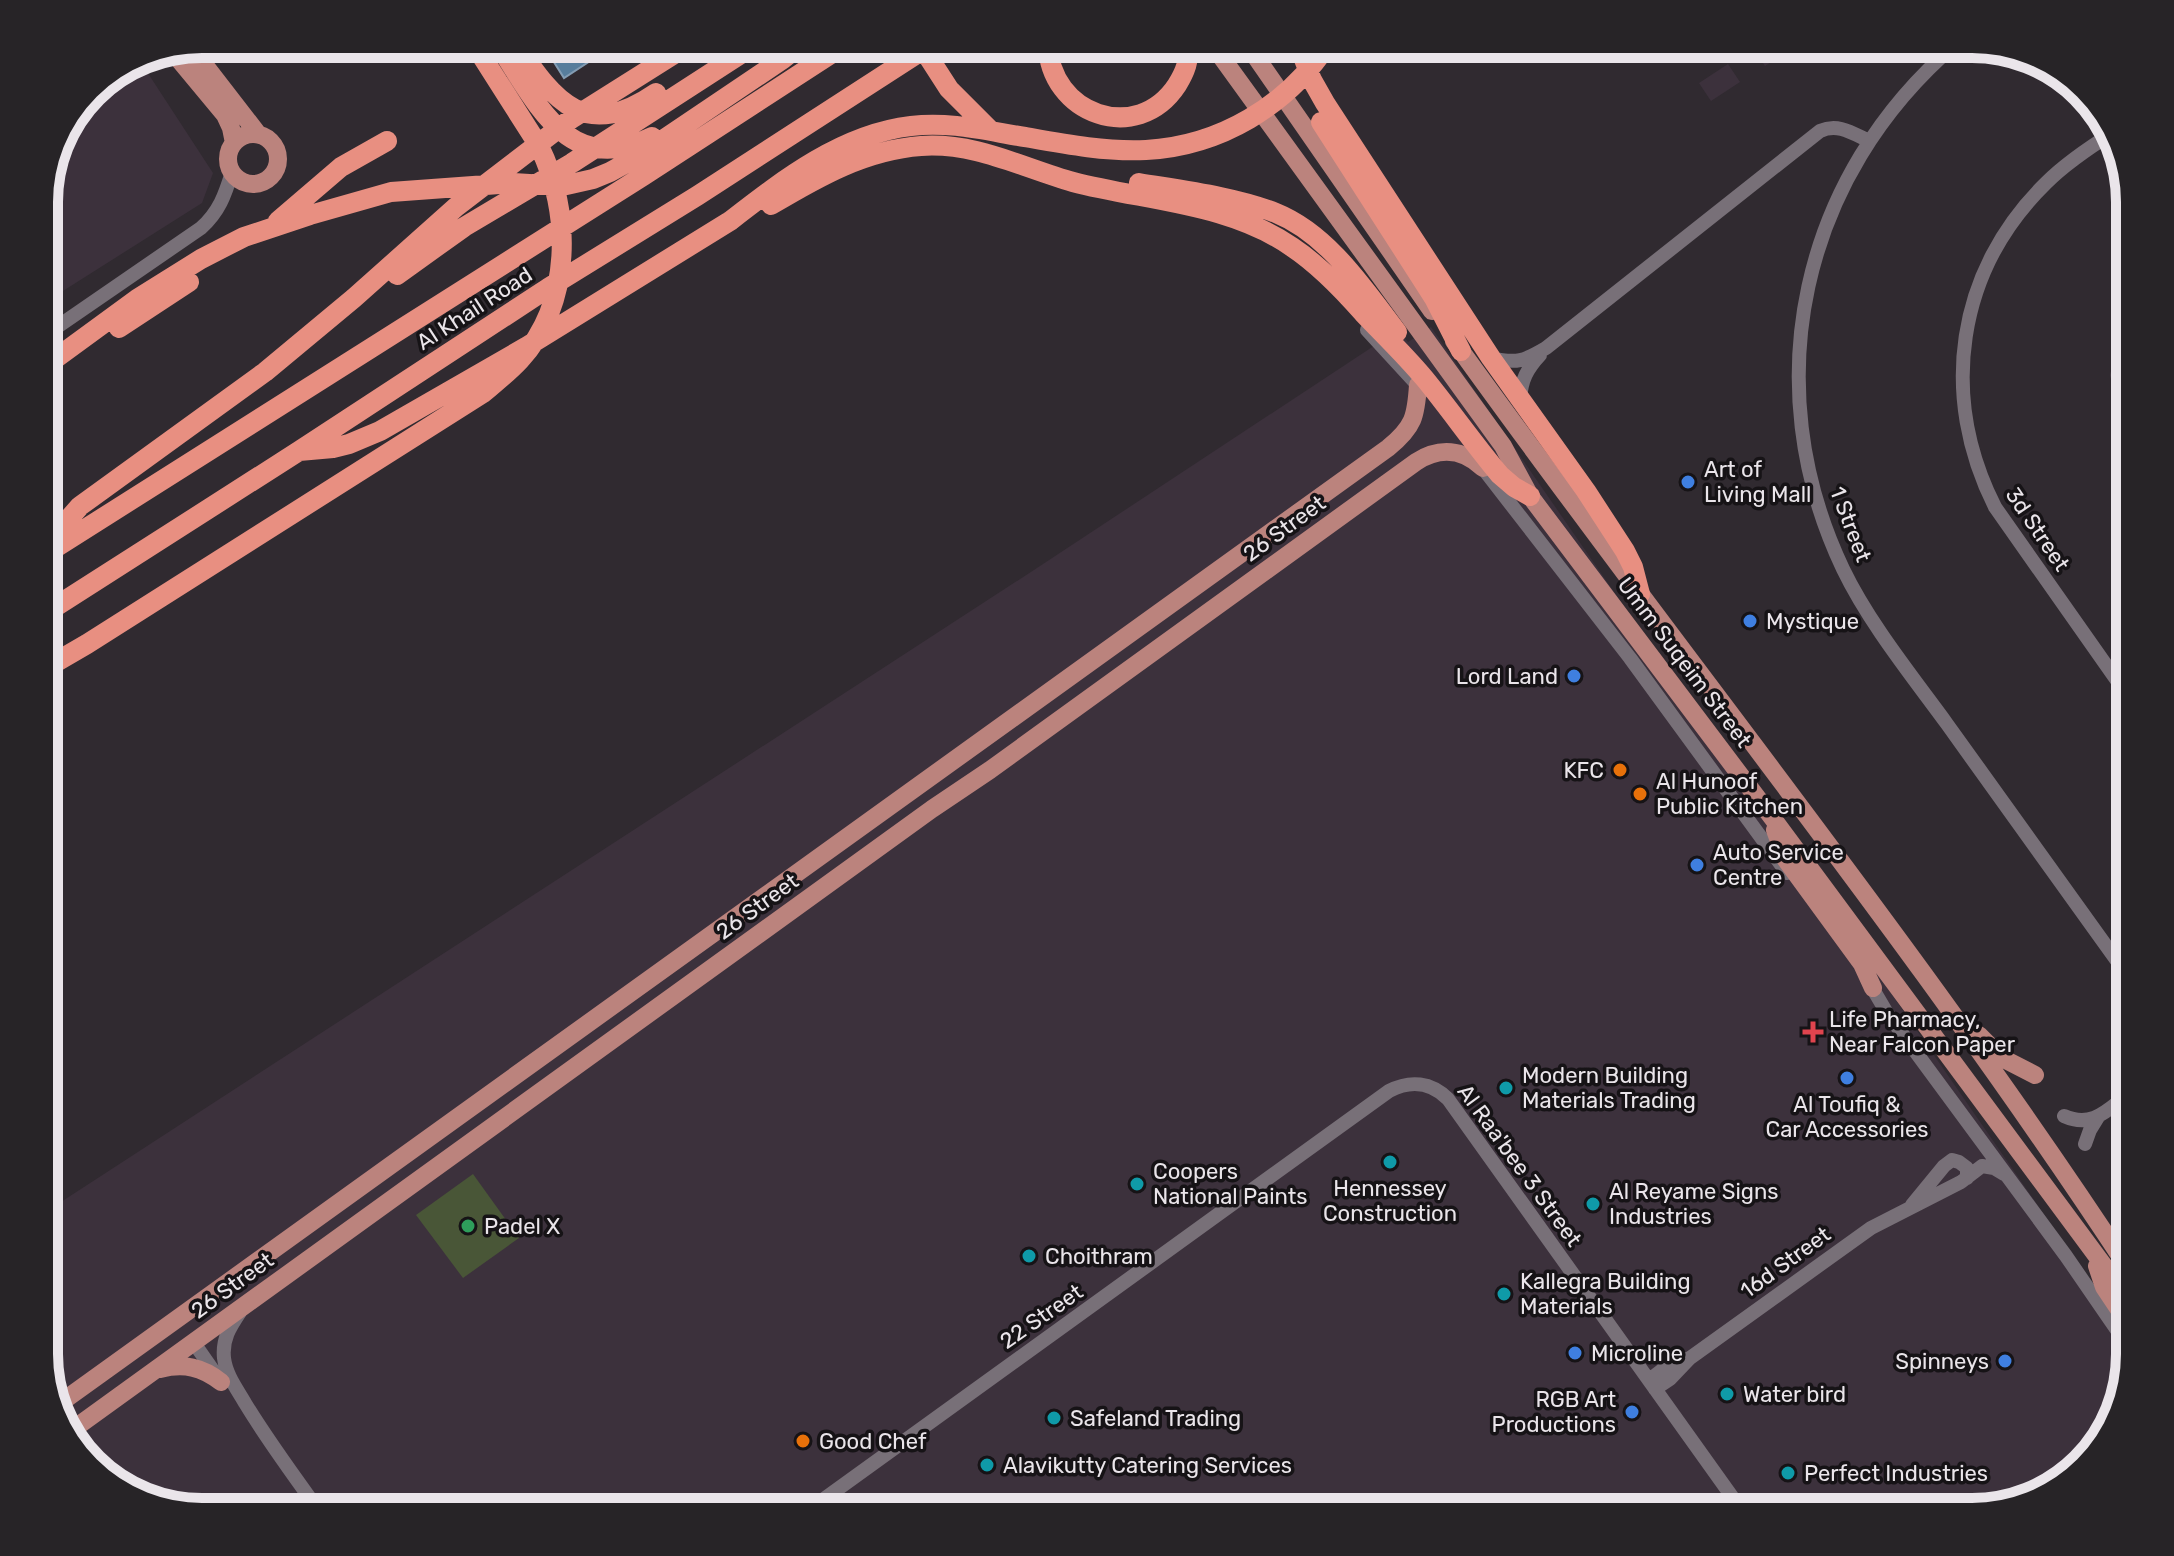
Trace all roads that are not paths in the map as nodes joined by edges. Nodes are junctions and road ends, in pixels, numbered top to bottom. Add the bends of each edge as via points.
1 (199, 58) edge
2 (483, 58) edge
3 (508, 58) edge
4 (525, 58) edge
5 (668, 58) edge
6 (708, 58) edge
7 (734, 58) edge
8 (784, 58) edge
9 (824, 58) edge
10 (910, 58) edge
11 (929, 58) edge
12 (1049, 58) edge
13 (1188, 58) edge
14 (1222, 58) edge
15 (1257, 58) edge
16 (1292, 58) edge
17 (1303, 58) edge
18 (1318, 58) edge
19 (1941, 58) edge
20 (179, 60) edge
21 (716, 103) junction
22 (258, 134) junction
23 (2102, 140) edge
24 (387, 141) dead end
25 (1869, 141) junction
26 (234, 143) junction
27 (232, 172) junction
28 (730, 221) junction
29 (1317, 267) junction
30 (354, 298) junction
31 (58, 326) edge
32 (1546, 348) junction
33 (1461, 351) junction
34 (58, 357) edge
35 (1491, 358) junction
36 (58, 367) edge
37 (1418, 385) junction
38 (1520, 400) junction
39 (299, 451) junction
40 (1483, 468) junction
41 (1528, 491) junction
42 (58, 536) edge
43 (58, 546) edge
44 (1232, 560) junction
45 (1640, 594) junction
46 (1230, 596) junction
47 (58, 605) edge
48 (87, 644) junction
49 (58, 661) edge
50 (58, 668) edge
51 (2116, 679) edge
52 (942, 767) junction
53 (932, 809) junction
54 (1771, 816) junction
55 (2116, 959) edge
56 (1873, 988) junction
57 (1943, 999) junction
58 (2035, 1075) dead end
59 (1424, 1084) joint
60 (2116, 1104) edge
61 (2064, 1116) dead end
62 (2099, 1117) junction
63 (2085, 1144) dead end
64 (2005, 1174) junction
65 (1967, 1178) junction
66 (1909, 1208) junction
67 (2108, 1237) junction
68 (2116, 1244) edge
69 (2116, 1249) edge
70 (2095, 1256) junction
71 (232, 1279) junction
72 (2116, 1283) edge
73 (245, 1305) junction
74 (2116, 1305) edge
75 (2116, 1329) edge
76 (194, 1343) junction
77 (151, 1374) junction
78 (221, 1382) junction
79 (1652, 1384) junction
80 (66, 1399) edge
81 (77, 1426) edge
82 (261, 1429) junction
83 (310, 1498) edge
84 (826, 1498) edge
85 (1733, 1498) edge

1 - 22 main road
2 - 48 highway via 539,146 554,182 562,256 537,336 483,393
3 - 21 highway via 550,120 567,137 593,147 642,142
4 - 6 highway via 563,103 595,115 639,104
5 - 30 highway via 560,128 456,207
7 - 30 highway via 464,227 373,293
8 - 21 highway
9 - 43 highway, Al Khail Road
10 - 39 highway, Al Khail Road
11 - 41 highway via 972,113 1028,155 1054,166 1258,207 1312,235 1363,288 1502,469
12 - 13 highway via 1069,98 1093,112 1120,118 1144,113 1168,98
14 - 41 main road, Umm Suqeim Street via 1487,424
15 - 33 main road, Umm Suqeim Street
16 - 33 highway via 1316,113 1434,298
17 - 35 highway via 1325,103
18 - 28 highway via 1254,117 1203,140 1145,150 960,125 886,130 829,153
19 - 25 street, 1 Street
20 - 26 main road via 225,115
21 - 34 highway via 639,156 593,179 562,186 513,183 376,195 244,237 137,299
22 - 26 main road
22 - 27 main road via 276,150 274,172 253,183
23 - 51 street, 3d Street via 2045,184 1999,241 1969,317 1962,390 1971,447 1995,507
24 - 36 highway via 341,167 245,247
25 - 32 street via 1839,127 1820,131
25 - 55 street, 1 Street via 1827,223 1802,325 1802,430 1823,520 1868,614
26 - 27 main road via 228,157
27 - 31 street via 221,205 201,228
28 - 29 highway via 755,214 869,156 948,146 1096,188 1243,221 1272,234
28 - 39 highway via 380,431 341,446
29 - 37 street
29 - 41 highway via 1404,355 1500,475
30 - 42 highway via 253,381 80,506
32 - 35 street via 1520,362
32 - 38 street via 1526,372
33 - 45 main road, Umm Suqeim Street
35 - 38 highway
37 - 40 street
37 - 44 main road, 26 Street via 1414,417 1400,437
38 - 45 highway via 1625,551
39 - 47 highway, Al Khail Road
40 - 46 main road, 26 Street via 1459,453 1441,451 1424,457
40 - 56 street
41 - 54 main road, Umm Suqeim Street
44 - 46 main road via 1242,573
44 - 52 main road, 26 Street
45 - 57 main road, Umm Suqeim Street
46 - 53 main road, 26 Street
48 - 49 highway
48 - 50 highway
52 - 53 main road via 951,788
52 - 71 main road, 26 Street
53 - 73 main road, 26 Street
54 - 56 main road via 1786,860 1862,964
54 - 70 main road, Umm Suqeim Street
56 - 64 street
57 - 58 main road via 1996,1053
57 - 67 main road, Umm Suqeim Street
59 - 79 street, Al Raa'bee 3 Street via 1448,1099
59 - 84 street, 22 Street via 1389,1091
60 - 62 street
61 - 62 street via 2080,1122
62 - 63 street
64 - 65 street, 16d Street via 1982,1166
64 - 75 street
65 - 66 street, 16d Street
65 - 66 street, 16d Street via 1967,1168 1952,1160
66 - 79 street, 16d Street via 1871,1228 1690,1358 1670,1364
67 - 68 main road
67 - 69 main road, Umm Suqeim Street
70 - 72 main road, Umm Suqeim Street
70 - 74 main road
71 - 76 main road via 196,1317
71 - 80 main road, 26 Street
73 - 76 main road, 26 Street
73 - 82 street via 227,1332 223,1355
76 - 77 main road, 26 Street
76 - 78 street
77 - 78 main road via 171,1366 193,1367
77 - 81 main road, 26 Street
78 - 82 street
79 - 85 street, Al Raa'bee 3 Street
82 - 83 street

